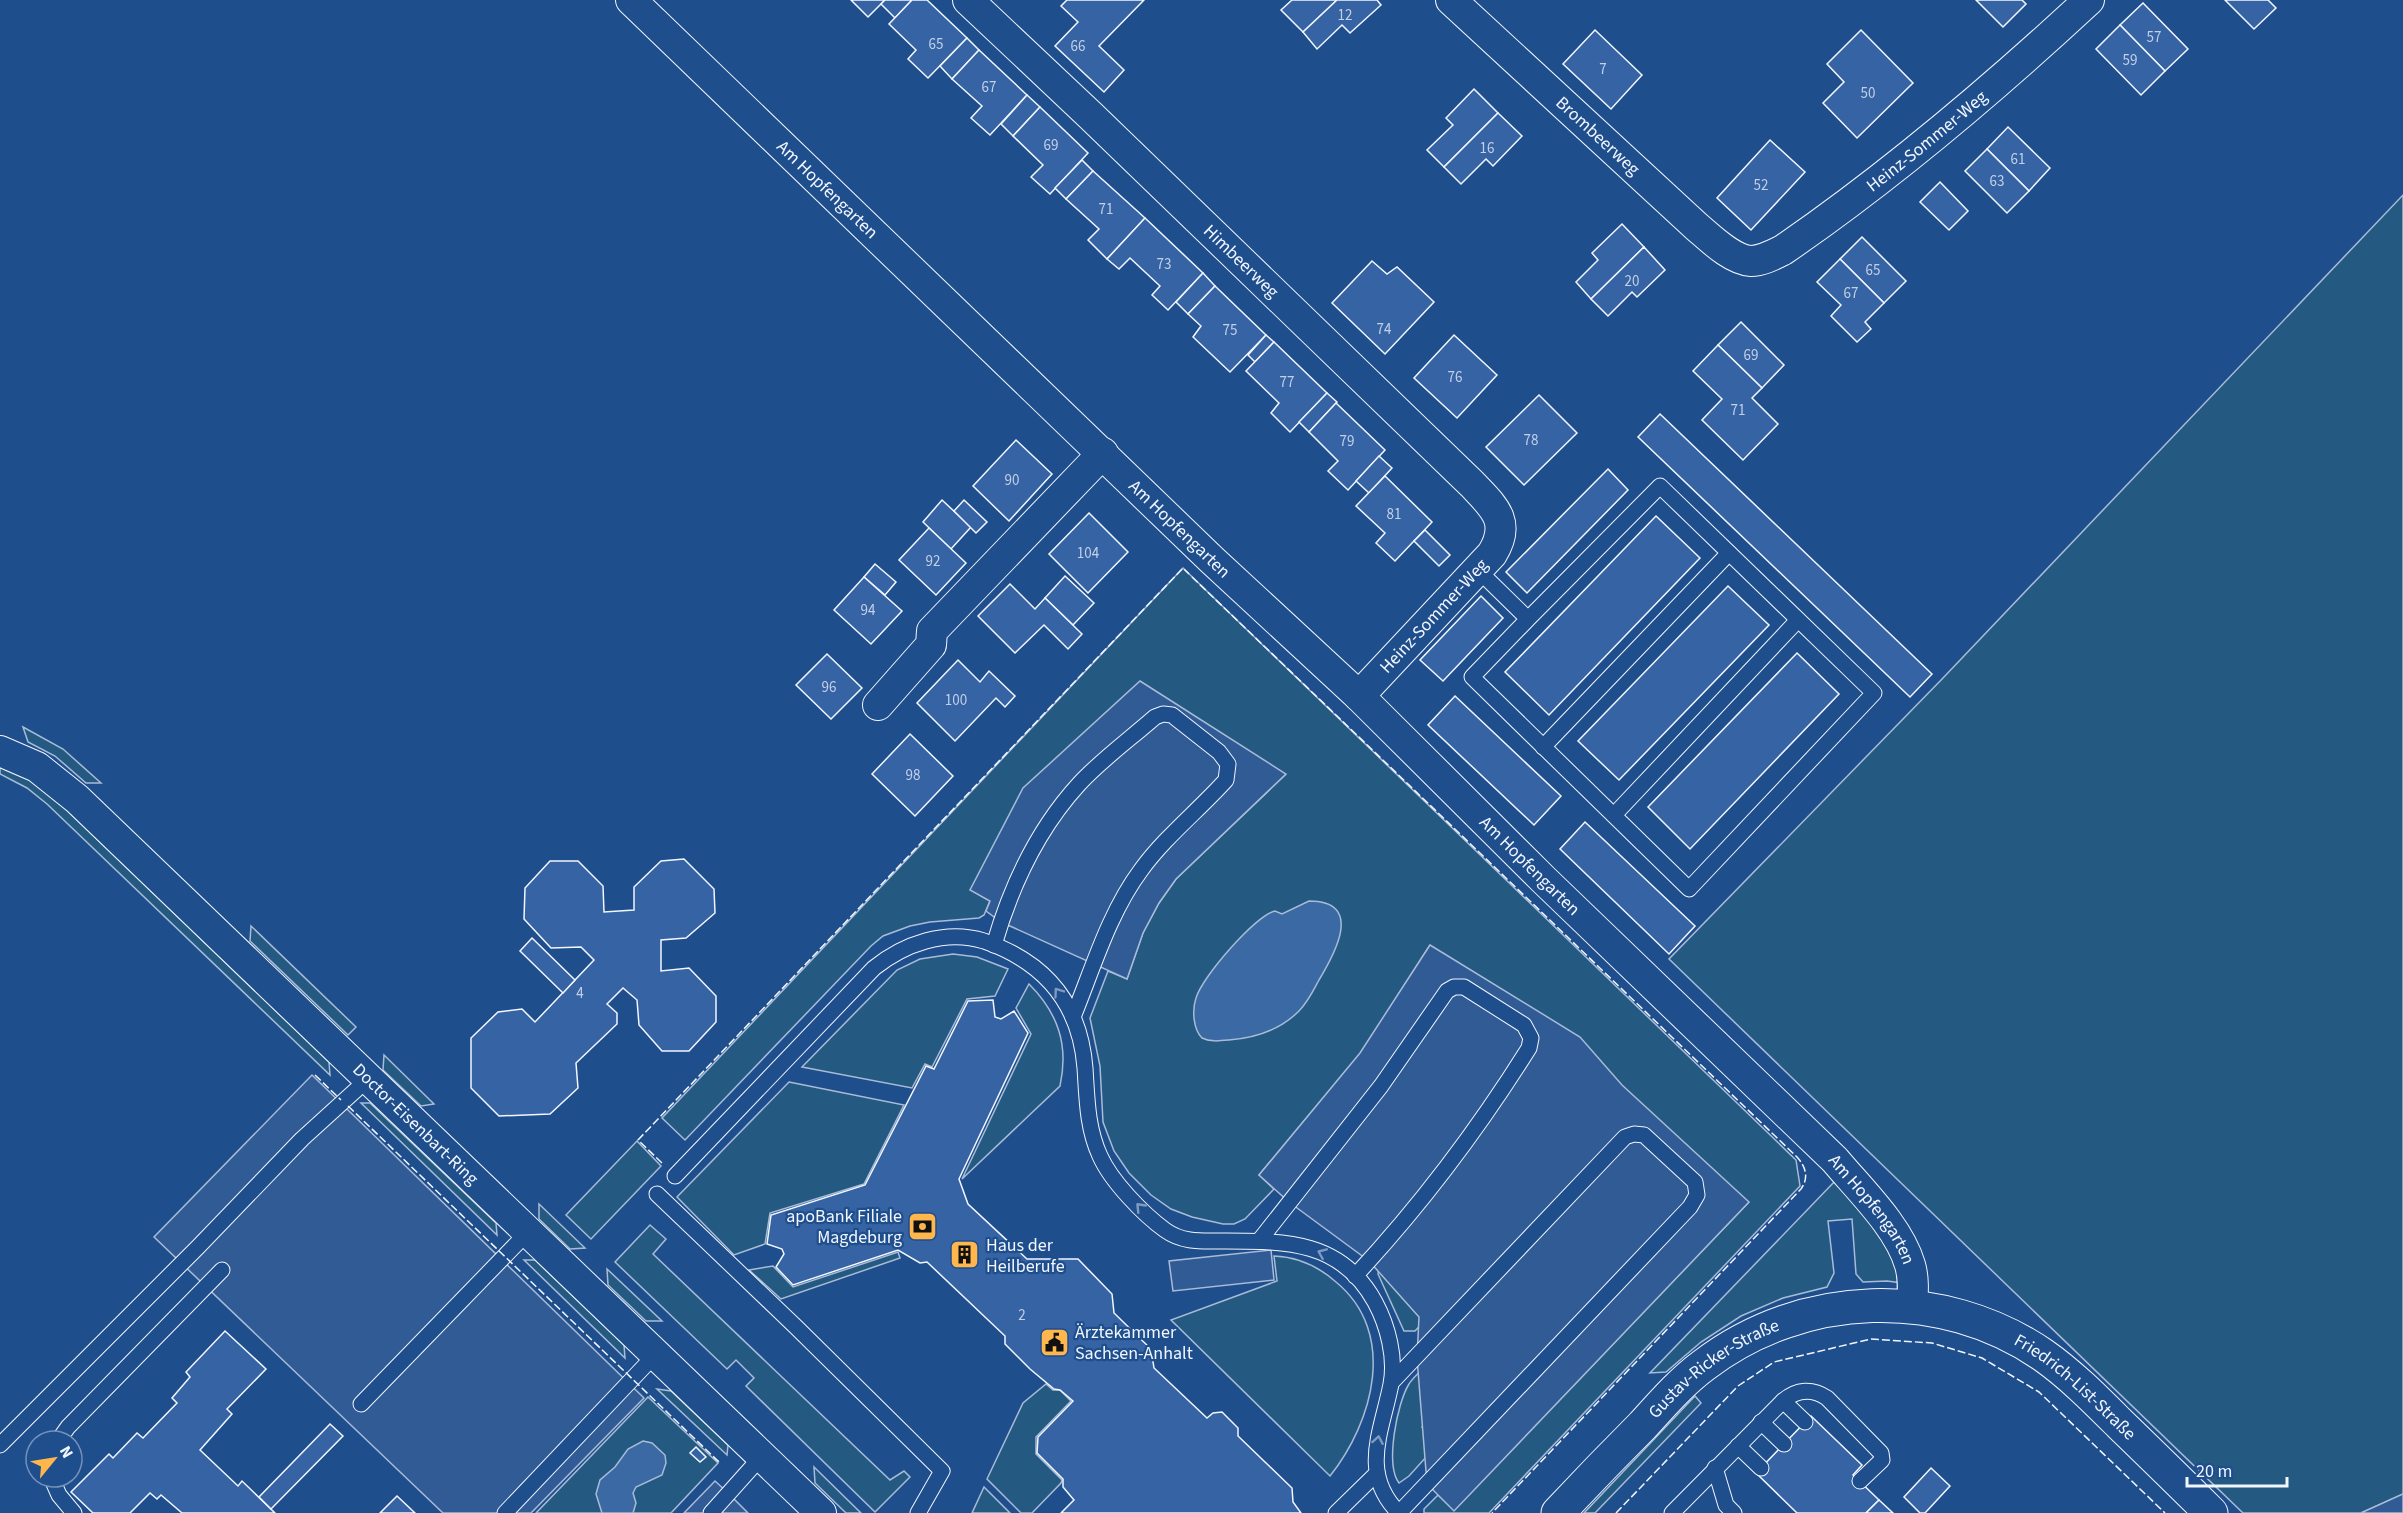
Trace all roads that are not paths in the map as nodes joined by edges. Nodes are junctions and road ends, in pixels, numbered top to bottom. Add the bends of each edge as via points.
1 (631, 0) edge
2 (968, 0) edge
3 (1451, 0) edge
4 (2089, 0) edge
5 (1751, 261) joint
6 (1103, 453) junction
7 (1502, 530) joint
8 (1729, 553) junction
9 (1477, 569) junction
10 (1528, 619) junction
11 (1798, 620) junction
12 (1359, 696) junction
13 (878, 705) dead end
14 (1543, 747) junction
15 (0, 751) edge
16 (1614, 815) junction
17 (994, 945) junction
18 (1073, 1017) junction
19 (368, 1079) junction
20 (675, 1176) dead end
21 (657, 1194) dead end
22 (529, 1231) junction
23 (1259, 1241) junction
24 (222, 1270) dead end
25 (1355, 1276) junction
26 (1912, 1306) junction
27 (656, 1354) junction
28 (1391, 1383) junction
29 (1783, 1401) junction
30 (361, 1404) dead end
31 (1761, 1422) junction
32 (1805, 1422) dead end
33 (67, 1429) edge
34 (1784, 1444) dead end
35 (0, 1445) edge
36 (1738, 1446) junction
37 (762, 1456) junction
38 (1715, 1468) junction
39 (1761, 1468) dead end
40 (1377, 1473) junction
41 (1860, 1477) dead end
42 (56, 1489) edge
43 (1726, 1510) edge
44 (74, 1513) edge
45 (505, 1513) edge
46 (711, 1513) edge
47 (821, 1513) edge
48 (918, 1513) edge
49 (1336, 1513) edge
50 (1399, 1513) edge
51 (1558, 1513) edge
52 (1672, 1513) edge
53 (2211, 1513) edge

1 - 6 street, Am Hopfengarten
2 - 7 street, Himbeerweg via 1472,484 1495,510
3 - 5 street, Brombeerweg via 1692,223 1730,253
4 - 5 street, Heinz-Sommer-Weg via 1980,99 1879,180 1783,250
6 - 12 street, Am Hopfengarten
6 - 13 street via 932,631 931,645
7 - 9 street, Heinz-Sommer-Weg via 1492,554
8 - 10 lane via 1660,486
8 - 11 lane
8 - 14 lane
9 - 10 lane
9 - 12 street, Heinz-Sommer-Weg
10 - 14 lane via 1472,677
11 - 16 lane
11 - 16 lane via 1874,693 1689,889
12 - 26 street, Am Hopfengarten via 1835,1160 1903,1248 1913,1280
14 - 16 lane
15 - 19 street, Doctor-Eisenbart-Ring via 37,767 58,782
18 -> 17 lane via 1039,969
17 - 18 lane via 1027,860 1051,819 1080,783 1155,717 1172,715 1221,754 1228,764 1227,778 1159,848 1129,888
17 - 20 lane via 974,939 942,938 910,946 882,962
23 -> 18 lane via 1219,1249 1165,1230 1108,1170 1089,1125 1084,1053
19 - 22 street, Doctor-Eisenbart-Ring
19 - 35 lane via 303,1139
21 - 48 lane via 942,1471
22 - 27 street, Doctor-Eisenbart-Ring
22 - 30 lane
25 -> 23 lane via 1324,1253 1291,1243
23 - 25 lane via 1381,1086 1447,991 1464,987 1524,1025 1531,1038 1529,1048 1449,1167
24 - 33 lane
25 - 28 lane via 1375,1303 1385,1326 1391,1352
26 - 51 street, Gustav-Ricker-Straße via 1871,1305 1823,1311 1785,1321 1738,1342 1690,1376
26 - 53 street, Friedrich-List-Straße via 1978,1321 2044,1355
27 - 37 street, Doctor-Eisenbart-Ring
27 - 45 lane
40 -> 28 lane via 1376,1457
28 - 50 lane via 1625,1137 1644,1135 1695,1182 1697,1196 1690,1207
29 - 31 lane
29 - 32 lane
29 - 41 lane via 1803,1391 1827,1398 1881,1453 1882,1460
31 - 34 lane
31 - 36 lane
36 - 38 lane
36 - 39 lane
37 - 46 lane
37 - 47 street, Doctor-Eisenbart-Ring
38 - 43 lane
38 - 52 lane
40 - 49 lane
40 - 50 lane via 1383,1491
42 - 44 lane

